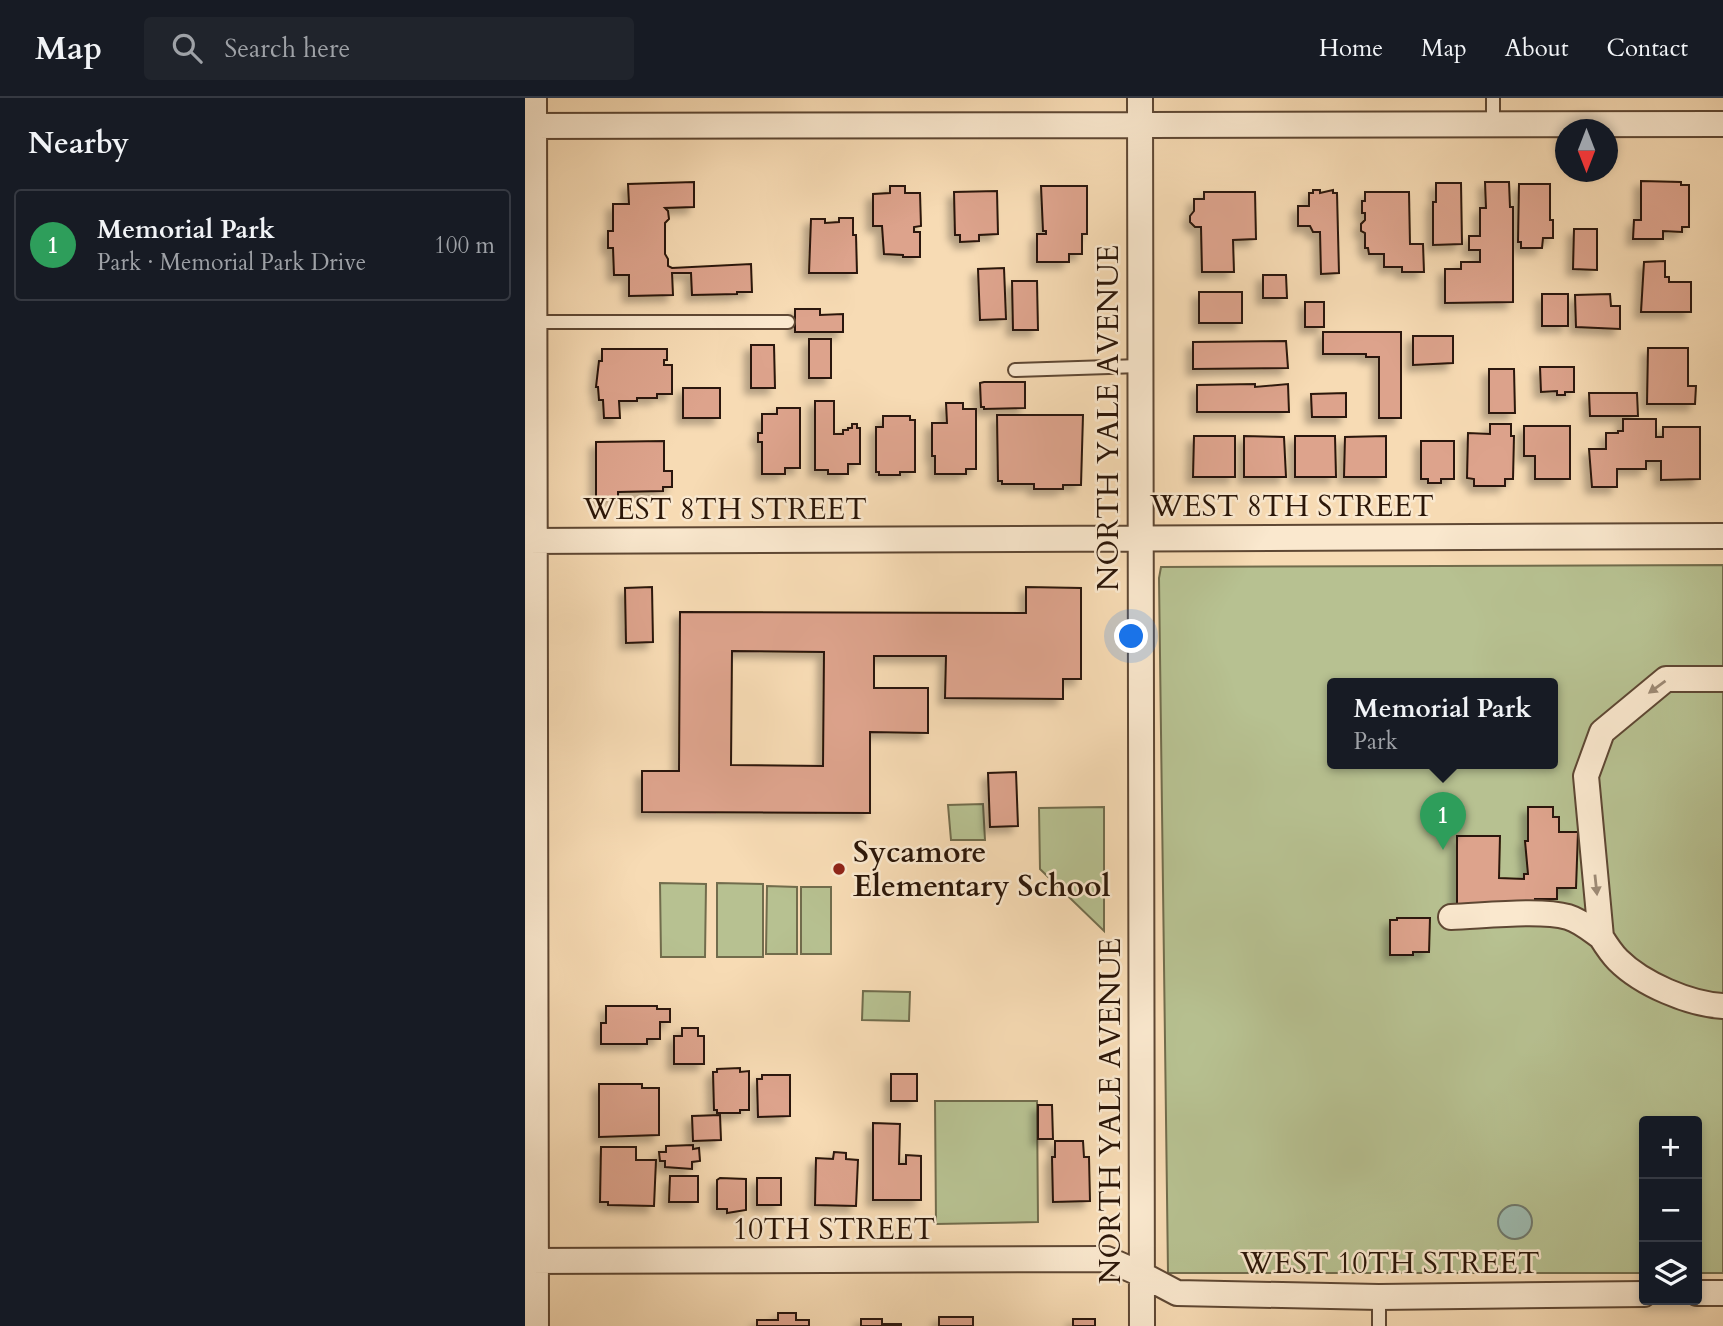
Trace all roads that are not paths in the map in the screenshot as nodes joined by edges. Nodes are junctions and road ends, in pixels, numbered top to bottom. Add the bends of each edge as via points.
1 (534, 98) edge
2 (1140, 98) edge
3 (1493, 98) edge
4 (1493, 124) junction
5 (1723, 124) edge
6 (1140, 125) junction
7 (530, 126) edge
8 (788, 321) dead end
9 (533, 322) junction
10 (1140, 366) junction
11 (1015, 370) dead end
12 (1723, 536) edge
13 (1139, 539) junction
14 (530, 541) edge
15 (1723, 679) edge
16 (1451, 916) dead end
17 (1601, 937) junction
18 (530, 945) edge
19 (1723, 1006) edge
20 (530, 1261) edge
21 (1141, 1274) junction
22 (1702, 1293) edge
23 (1723, 1293) edge
24 (1639, 1294) edge
25 (1379, 1297) junction
26 (535, 1326) edge
27 (1142, 1326) edge
28 (1379, 1326) edge

1 - 7 street
2 - 6 street, NORTH YALE AVENUE
3 - 4 lane
4 - 5 street
4 - 6 street
6 - 7 street
6 - 10 street, NORTH YALE AVENUE
7 - 9 street
8 - 9 lane
9 - 14 street
10 - 11 lane
10 - 13 street, NORTH YALE AVENUE
12 - 13 street, WEST 8TH STREET
13 - 14 street, WEST 8TH STREET
13 - 21 street, NORTH YALE AVENUE
14 - 18 street
15 -> 17 street via 1666,679 1602,732 1586,776
16 - 17 street via 1567,916
17 - 19 street via 1617,959 1665,991
18 - 20 street
20 - 21 street, 10TH STREET via 1107,1259
20 - 26 street
21 - 25 street, WEST 10TH STREET via 1177,1293
21 - 27 street, NORTH YALE AVENUE
22 - 23 street
24 - 25 street, WEST 10TH STREET
25 - 28 lane

